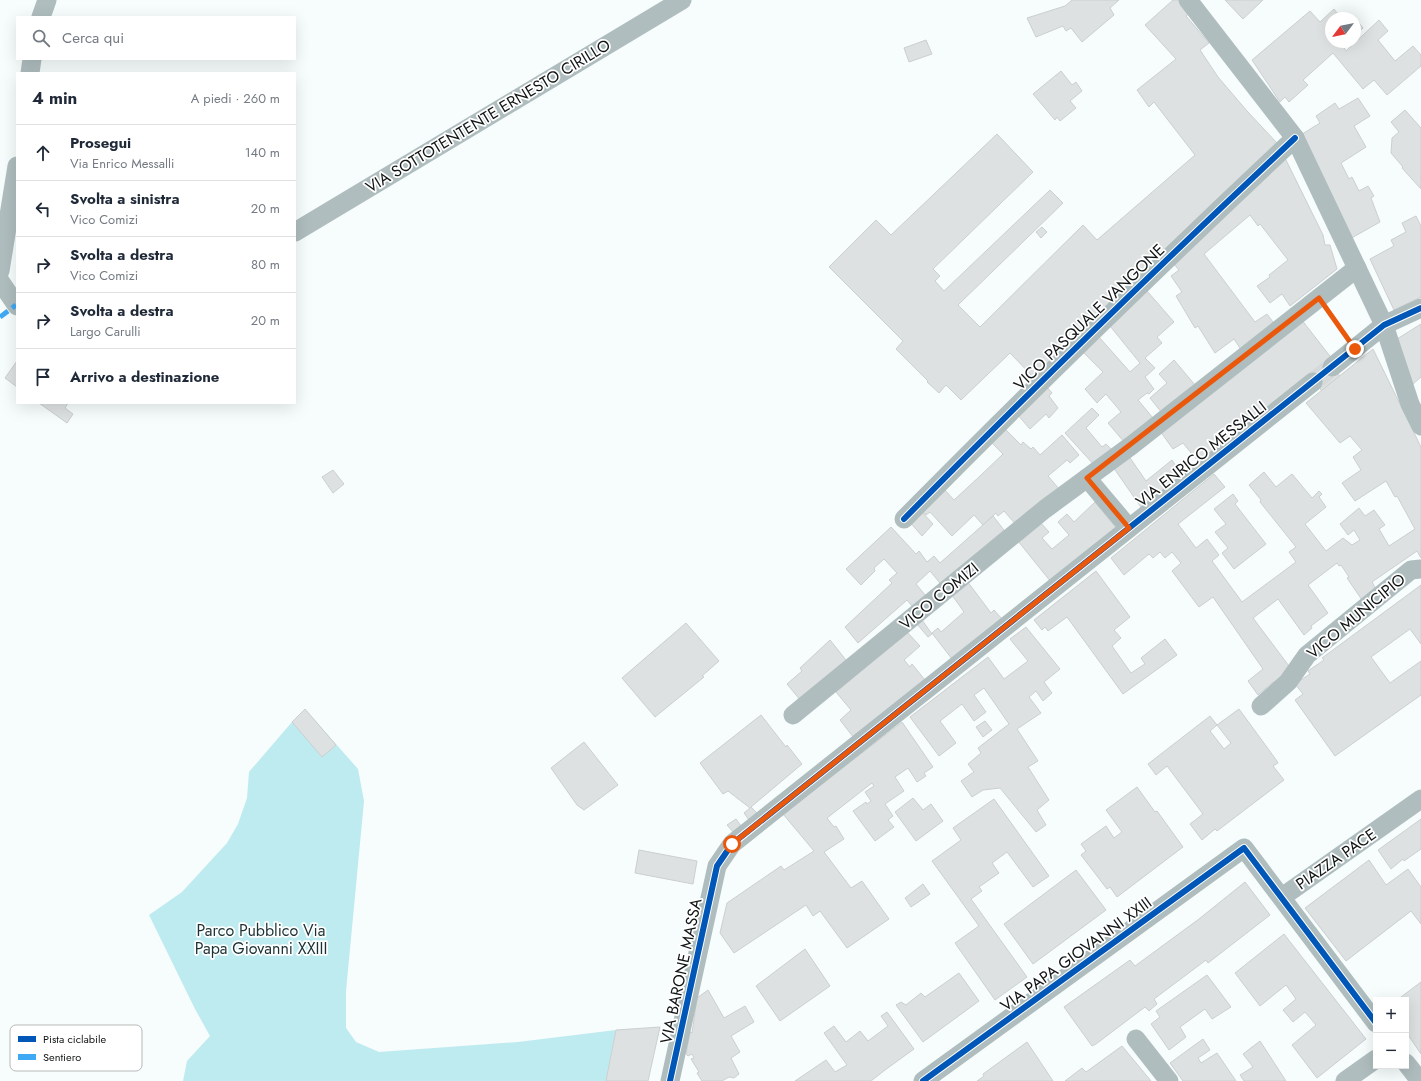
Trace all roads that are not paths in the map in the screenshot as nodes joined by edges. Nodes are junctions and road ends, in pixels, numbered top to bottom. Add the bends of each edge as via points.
1 (47, 0) edge
2 (682, 0) edge
3 (1188, 0) edge
4 (41, 16) edge
5 (32, 60) edge
6 (30, 72) edge
7 (1295, 138) junction
8 (16, 172) edge
9 (296, 231) edge
10 (1357, 268) junction
11 (0, 271) edge
12 (0, 281) edge
13 (16, 304) edge
14 (1421, 308) edge
15 (1384, 325) junction
16 (1332, 367) tunnel mouth
17 (1313, 382) tunnel mouth
18 (1415, 399) edge
19 (1421, 426) edge
20 (1087, 478) junction
21 (904, 518) dead end
22 (1129, 528) junction
23 (1421, 569) edge
24 (1261, 706) dead end
25 (793, 715) dead end
26 (1421, 799) edge
27 (1244, 848) joint
28 (717, 866) joint
29 (1282, 897) junction
30 (1373, 1019) edge
31 (1136, 1038) dead end
32 (1373, 1061) edge
33 (1409, 1067) edge
34 (670, 1081) edge
35 (923, 1081) edge
36 (1169, 1081) edge
37 (1345, 1081) edge
38 (1420, 1081) edge

1 - 4 street
2 - 9 street, VIA SOTTOTENTENTE ERNESTO CIRILLO
3 - 7 street
5 - 6 street
7 - 10 street
7 - 21 street, VICO PASQUALE VANGONE via 1019,402
8 - 11 street
10 - 15 street
10 - 20 street, VICO COMIZI
12 - 13 street
14 - 15 street
15 - 16 street
15 - 18 street
17 - 22 street, VIA ENRICO MESSALLI
18 - 19 street
20 - 22 street
20 - 25 street, VICO COMIZI via 1045,509
22 - 28 street, VIA ENRICO MESSALLI via 732,844
23 - 24 street, VICO MUNICIPIO via 1411,570 1307,655 1288,682
26 - 29 street, PIAZZA PACE
27 - 29 street, PIAZZA PACE
27 - 35 street, VIA PAPA GIOVANNI XXIII
28 - 34 street, VIA BARONE MASSA
29 - 30 street
31 - 36 street
32 - 37 street
33 - 38 street

